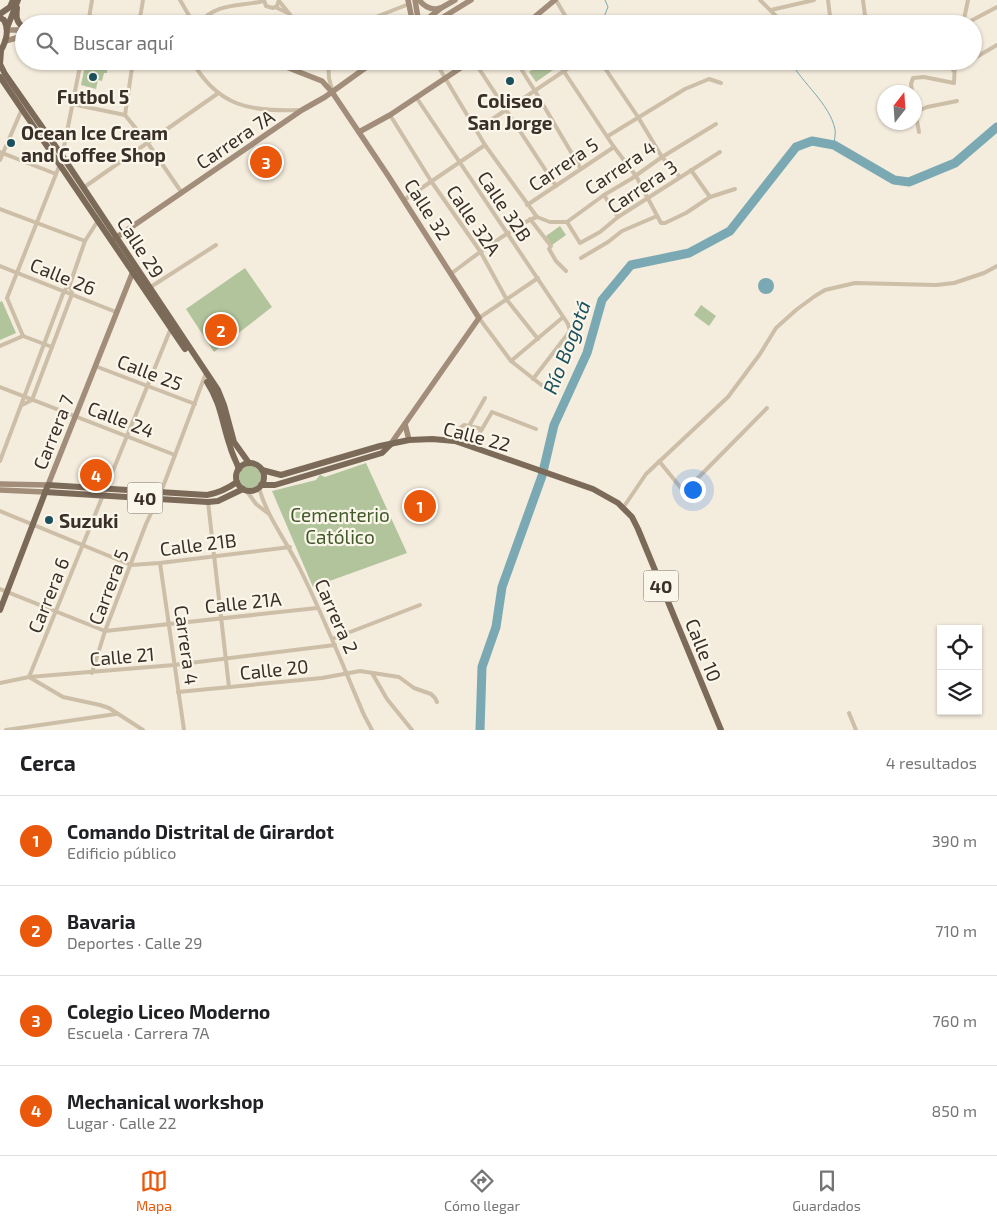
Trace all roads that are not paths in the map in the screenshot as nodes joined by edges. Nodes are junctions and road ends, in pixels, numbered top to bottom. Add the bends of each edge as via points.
1 (92, 0) edge
2 (143, 0) edge
3 (180, 0) edge
4 (264, 0) edge
5 (419, 0) edge
6 (455, 0) edge
7 (471, 0) edge
8 (556, 0) edge
9 (760, 0) edge
10 (814, 0) edge
11 (828, 0) edge
12 (863, 0) edge
13 (968, 0) edge
14 (16, 1) edge
15 (279, 1) edge
16 (411, 1) edge
17 (254, 3) junction
18 (444, 6) junction
19 (268, 7) junction
20 (275, 7) junction
21 (997, 7) edge
22 (771, 10) junction
23 (288, 13) junction
24 (16, 15) edge
25 (90, 15) edge
26 (140, 15) edge
27 (189, 15) edge
28 (208, 15) edge
29 (290, 15) edge
30 (379, 15) edge
31 (412, 15) edge
32 (416, 15) edge
33 (432, 15) edge
34 (447, 15) edge
35 (538, 15) edge
36 (565, 15) edge
37 (776, 15) edge
38 (830, 15) edge
39 (865, 15) edge
40 (966, 15) edge
41 (981, 15) edge
42 (0, 16) edge
43 (7, 29) junction
44 (15, 29) edge
45 (15, 38) edge
46 (5, 41) junction
47 (997, 46) edge
48 (0, 52) edge
49 (982, 54) edge
50 (79, 70) edge
51 (132, 70) edge
52 (197, 70) edge
53 (294, 70) edge
54 (330, 70) edge
55 (363, 70) edge
56 (440, 70) edge
57 (458, 70) edge
58 (478, 70) edge
59 (522, 70) edge
60 (606, 70) edge
61 (953, 70) edge
62 (564, 71) joint
63 (0, 77) edge
64 (445, 78) junction
65 (721, 83) dead end
66 (911, 85) edge
67 (535, 91) junction
68 (332, 92) junction
69 (217, 94) junction
70 (416, 97) junction
71 (957, 101) dead end
72 (72, 104) junction
73 (23, 106) junction
74 (505, 109) junction
75 (922, 109) edge
76 (302, 110) junction
77 (390, 114) junction
78 (125, 115) junction
79 (638, 117) junction
80 (716, 124) dead end
81 (476, 130) junction
82 (359, 132) junction
83 (608, 136) junction
84 (147, 142) junction
85 (485, 145) junction
86 (614, 147) junction
87 (720, 152) dead end
88 (1, 153) edge
89 (63, 157) junction
90 (662, 157) junction
91 (0, 160) edge
92 (459, 162) junction
93 (59, 165) junction
94 (581, 169) junction
95 (691, 170) junction
96 (56, 174) junction
97 (636, 176) junction
98 (680, 177) junction
99 (430, 182) junction
100 (556, 186) junction
101 (83, 188) junction
102 (735, 189) dead end
103 (182, 193) junction
104 (604, 195) junction
105 (710, 197) junction
106 (648, 198) junction
107 (404, 200) junction
108 (527, 205) junction
109 (0, 210) edge
110 (657, 216) junction
111 (537, 217) junction
112 (618, 217) junction
113 (530, 219) junction
114 (97, 222) junction
115 (567, 222) junction
116 (36, 223) junction
117 (507, 234) junction
118 (114, 239) junction
119 (85, 242) junction
120 (216, 245) dead end
121 (480, 252) junction
122 (581, 258) dead end
123 (0, 266) edge
124 (997, 266) edge
125 (134, 270) junction
126 (566, 271) dead end
127 (17, 272) junction
128 (452, 273) junction
129 (538, 278) junction
130 (70, 284) junction
131 (147, 289) junction
132 (64, 291) junction
133 (72, 294) junction
134 (7, 298) junction
135 (0, 300) edge
136 (507, 300) junction
137 (116, 312) junction
138 (479, 318) junction
139 (562, 318) junction
140 (171, 328) junction
141 (23, 336) junction
142 (538, 339) junction
143 (45, 344) junction
144 (0, 346) edge
145 (52, 347) junction
146 (511, 361) junction
147 (95, 366) junction
148 (205, 376) junction
149 (533, 379) junction
150 (147, 386) junction
151 (0, 387) edge
152 (548, 391) dead end
153 (24, 397) junction
154 (485, 398) dead end
155 (32, 400) junction
156 (194, 404) junction
157 (22, 405) junction
158 (767, 408) dead end
159 (75, 416) junction
160 (405, 424) junction
161 (469, 426) junction
162 (536, 428) dead end
163 (482, 430) junction
164 (458, 435) dead end
165 (127, 436) junction
166 (409, 440) junction
167 (390, 445) junction
168 (472, 446) junction
169 (2, 450) edge
170 (175, 455) junction
171 (0, 461) edge
172 (660, 461) junction
173 (249, 463) junction
174 (239, 468) junction
175 (262, 470) junction
176 (561, 477) joint
177 (237, 482) junction
178 (0, 484) edge
179 (260, 486) junction
180 (47, 488) junction
181 (0, 490) edge
182 (244, 490) junction
183 (104, 492) junction
184 (161, 492) junction
185 (158, 499) junction
186 (208, 502) junction
187 (622, 508) junction
188 (0, 511) edge
189 (270, 515) junction
190 (33, 525) junction
191 (83, 545) junction
192 (290, 547) junction
193 (214, 557) junction
194 (160, 563) junction
195 (131, 565) junction
196 (0, 589) edge
197 (7, 592) junction
198 (420, 605) dead end
199 (317, 608) junction
200 (0, 610) edge
201 (56, 611) junction
202 (221, 618) junction
203 (168, 624) junction
204 (105, 631) junction
205 (332, 639) junction
206 (335, 645) junction
207 (226, 658) junction
208 (174, 665) junction
209 (92, 673) junction
210 (346, 673) junction
211 (372, 673) junction
212 (29, 677) junction
213 (0, 683) edge
214 (229, 687) junction
215 (178, 692) junction
216 (437, 702) dead end
217 (850, 713) dead end
218 (116, 714) junction
219 (6, 730) edge
220 (143, 730) edge
221 (184, 730) edge
222 (372, 730) edge
223 (412, 730) edge
224 (721, 730) edge
225 (856, 730) edge

1 - 25 street
2 - 26 street
3 - 27 street
4 - 17 street
4 - 19 street
5 - 18 street via 435,10
6 - 18 street
7 - 34 street
8 - 35 street
8 - 36 street
9 - 22 street
10 - 22 street
11 - 38 street
12 - 39 street
13 - 40 street
14 - 24 main road
14 - 42 main road
14 - 43 main road
15 - 20 street
15 - 23 street
16 - 30 street
16 - 31 street
16 - 32 street
17 - 19 street
17 - 28 street via 227,6
18 - 33 street
19 - 20 street
20 - 23 street
21 - 41 street
22 - 37 street
23 - 29 street
42 - 43 main road
43 - 44 street
43 - 46 main road
45 - 46 street
46 - 48 main road
47 - 49 street
48 - 73 main road, Calle 29 via 2,69
50 - 72 street
51 - 78 street
52 - 69 street
53 - 68 street, Calle 32 via 322,81
54 - 68 street
55 - 68 street, Carrera 7A
56 - 64 street
57 - 64 street
58 - 74 street
59 - 67 street
60 - 79 street
61 - 66 street via 954,83 924,77 913,78
62 - 67 street
62 - 83 street
63 - 73 main road, Calle 29
64 - 70 street
64 - 81 street
65 - 79 street, Carrera 5 via 709,79 685,89
67 - 74 street
67 - 94 street
68 - 76 street, Carrera 7A
68 - 82 street, Calle 32
69 - 76 street via 243,106 263,110
69 - 84 street
70 - 77 street
70 - 92 street, Calle 32B
71 - 75 street
72 - 78 street
72 - 89 street
73 - 88 street
73 - 89 main road, Calle 29
73 - 93 main road, Calle 29
74 - 81 street
74 - 100 street
76 - 103 street, Carrera 7A
77 - 82 street
77 - 99 street, Calle 32A
78 - 84 street
79 - 83 street, Carrera 5
79 - 90 street
80 - 90 street, Carrera 4
81 - 85 street
82 - 107 street, Calle 32
83 - 86 street
84 - 101 street
84 - 103 street
85 - 92 street
85 - 108 street
86 - 94 street, Carrera 5
86 - 97 street
87 - 95 street, Carrera 3
88 - 91 street
88 - 96 street
89 - 93 street
89 - 101 main road, Calle 29
90 - 97 street, Carrera 4
90 - 98 street
92 - 99 street
92 - 117 street, Calle 32B
93 - 96 street
93 - 114 main road, Calle 29
94 - 100 street, Carrera 5
95 - 98 street, Carrera 3
95 - 105 street
96 - 116 street
97 - 104 street, Carrera 4
97 - 106 street
98 - 106 street, Carrera 3
99 - 107 street
99 - 121 street, Calle 32A
100 - 108 street, Carrera 5
101 - 118 main road, Calle 29
102 - 105 street
103 - 118 street, Carrera 7A
104 - 112 street
104 - 115 street, Carrera 4
105 - 110 street via 665,223 661,223
106 - 110 street
106 - 112 street, Carrera 3
107 - 128 street, Calle 32
108 - 111 street
109 - 116 street
110 - 122 street via 622,231
111 - 113 street, Carrera 5
111 - 115 street via 550,222
112 - 115 street, Carrera 3 via 580,243
113 - 117 street, Carrera 5
113 - 126 street
114 - 118 main road, Calle 29
114 - 119 street
116 - 119 street
116 - 127 street
117 - 121 street, Carrera 5
117 - 129 street, Calle 32B
118 - 125 main road, Calle 29
119 - 130 street
120 - 131 street
121 - 128 street, Carrera 5
121 - 136 street, Calle 32A
123 - 127 street, Calle 26
124 - 172 street via 954,283 854,283 825,290 776,328 728,397
125 - 131 main road, Calle 29
125 - 137 street, Carrera 7
127 - 132 street, Calle 26
127 - 134 street
128 - 138 street, Calle 32
129 - 136 street
129 - 139 street, Calle 32B
130 - 132 street
130 - 133 street
131 - 140 main road, Calle 29
131 - 148 main road, Calle 29
132 - 133 street, Calle 26
132 - 143 street
133 - 137 street, Calle 26
133 - 145 street
134 - 135 street
134 - 141 street
136 - 138 street
136 - 142 street, Calle 32A
137 - 147 street, Carrera 7
138 - 146 street, Calle 32
138 - 160 street
139 - 142 street
139 - 149 street, Calle 32B via 570,331
140 - 148 main road, Calle 29
140 - 150 street, Carrera 6
141 - 143 street
141 - 144 street
142 - 146 street
143 - 145 street
143 - 153 street
145 - 155 street
146 - 149 street, Calle 32
147 - 150 street, Calle 25
147 - 159 street, Carrera 7
148 - 156 street, Carrera 5
148 - 173 main road, Calle 29 via 218,390 234,442
148 - 174 main road, Calle 29 via 220,405 229,445
149 - 152 street, Calle 32
150 - 156 street, Calle 25
150 - 165 street, Carrera 6
151 - 153 street, Calle 24
153 - 155 street, Calle 24
153 - 157 street
154 - 161 street
155 - 157 street
155 - 159 street, Calle 24
156 - 170 street, Carrera 5
157 - 169 street
158 - 172 street via 687,489 681,488
159 - 165 street, Calle 24
159 - 180 street, Carrera 7
160 - 166 street
160 - 167 street
161 - 163 street
161 - 164 street via 460,428
162 - 163 street via 492,412
163 - 168 street
165 - 170 street, Calle 24
165 - 183 street, Carrera 6
166 - 167 main road, Calle 22 / 40
166 - 168 main road, Calle 22 / 40 via 443,439
167 - 175 main road, Calle 22 / 40 via 290,474
167 - 179 main road, Calle 22 / 40 via 382,454 275,485
168 - 176 main road, Calle 22 / 40
169 - 171 street
170 - 184 street, Carrera 5
172 - 187 street via 646,474
173 - 174 main road
173 - 175 main road, 40
174 - 177 main road
175 - 179 main road via 264,478
176 - 187 main road, Calle 10 / 40 via 593,489
177 - 182 main road
177 - 184 main road, 40 via 216,494
178 - 180 street
179 - 182 main road, 40 via 253,491
179 - 189 street, Carrera 2 via 262,501
180 - 181 street
180 - 183 main road, 40
180 - 190 main road, Carrera 7
182 - 186 main road, 40
182 - 189 street, Carrera 2
183 - 184 main road, 40
183 - 185 main road, 40
183 - 191 street, Carrera 6
184 - 185 street, Carrera 5
185 - 186 main road, 40
185 - 195 street, Carrera 5
186 - 193 street
187 - 224 main road, Calle 10 / 40 via 638,529
188 - 190 street, Calle 21B
189 - 192 street, Carrera 2
190 - 191 street, Calle 21B
190 - 197 main road, Carrera 7
191 - 195 street, Calle 21B
191 - 201 street, Carrera 6
192 - 193 street, Calle 21B
192 - 199 street, Carrera 2
193 - 194 street, Calle 21B
193 - 202 street
194 - 195 street, Calle 21B
194 - 203 street, Carrera 4
195 - 204 street, Carrera 5
196 - 197 street, Calle 21A
197 - 200 main road, Carrera 7
197 - 201 street, Calle 21A
198 - 205 street
199 - 202 street, Calle 21A
199 - 205 street, Carrera 2
201 - 204 street, Calle 21A
201 - 212 street, Carrera 6
202 - 203 street, Calle 21A
202 - 207 street
203 - 204 street, Calle 21A
203 - 208 street, Carrera 4
204 - 209 street, Carrera 5
205 - 206 street, Carrera 2
206 - 207 street, Calle 21
206 - 210 street, Carrera 2
207 - 208 street, Calle 21
207 - 214 street
208 - 209 street, Calle 21
208 - 215 street, Carrera 4
209 - 212 street, Calle 21
210 - 211 street, Calle 20
210 - 214 street, Calle 20
210 - 222 street, Carrera 2
211 - 216 street, Calle 20 via 398,677 431,694
211 - 223 street via 387,700
212 - 213 street, Calle 21
212 - 218 street via 63,698 100,705
214 - 215 street, Calle 20
215 - 221 street, Carrera 4
217 - 225 street
218 - 219 street
218 - 220 street

